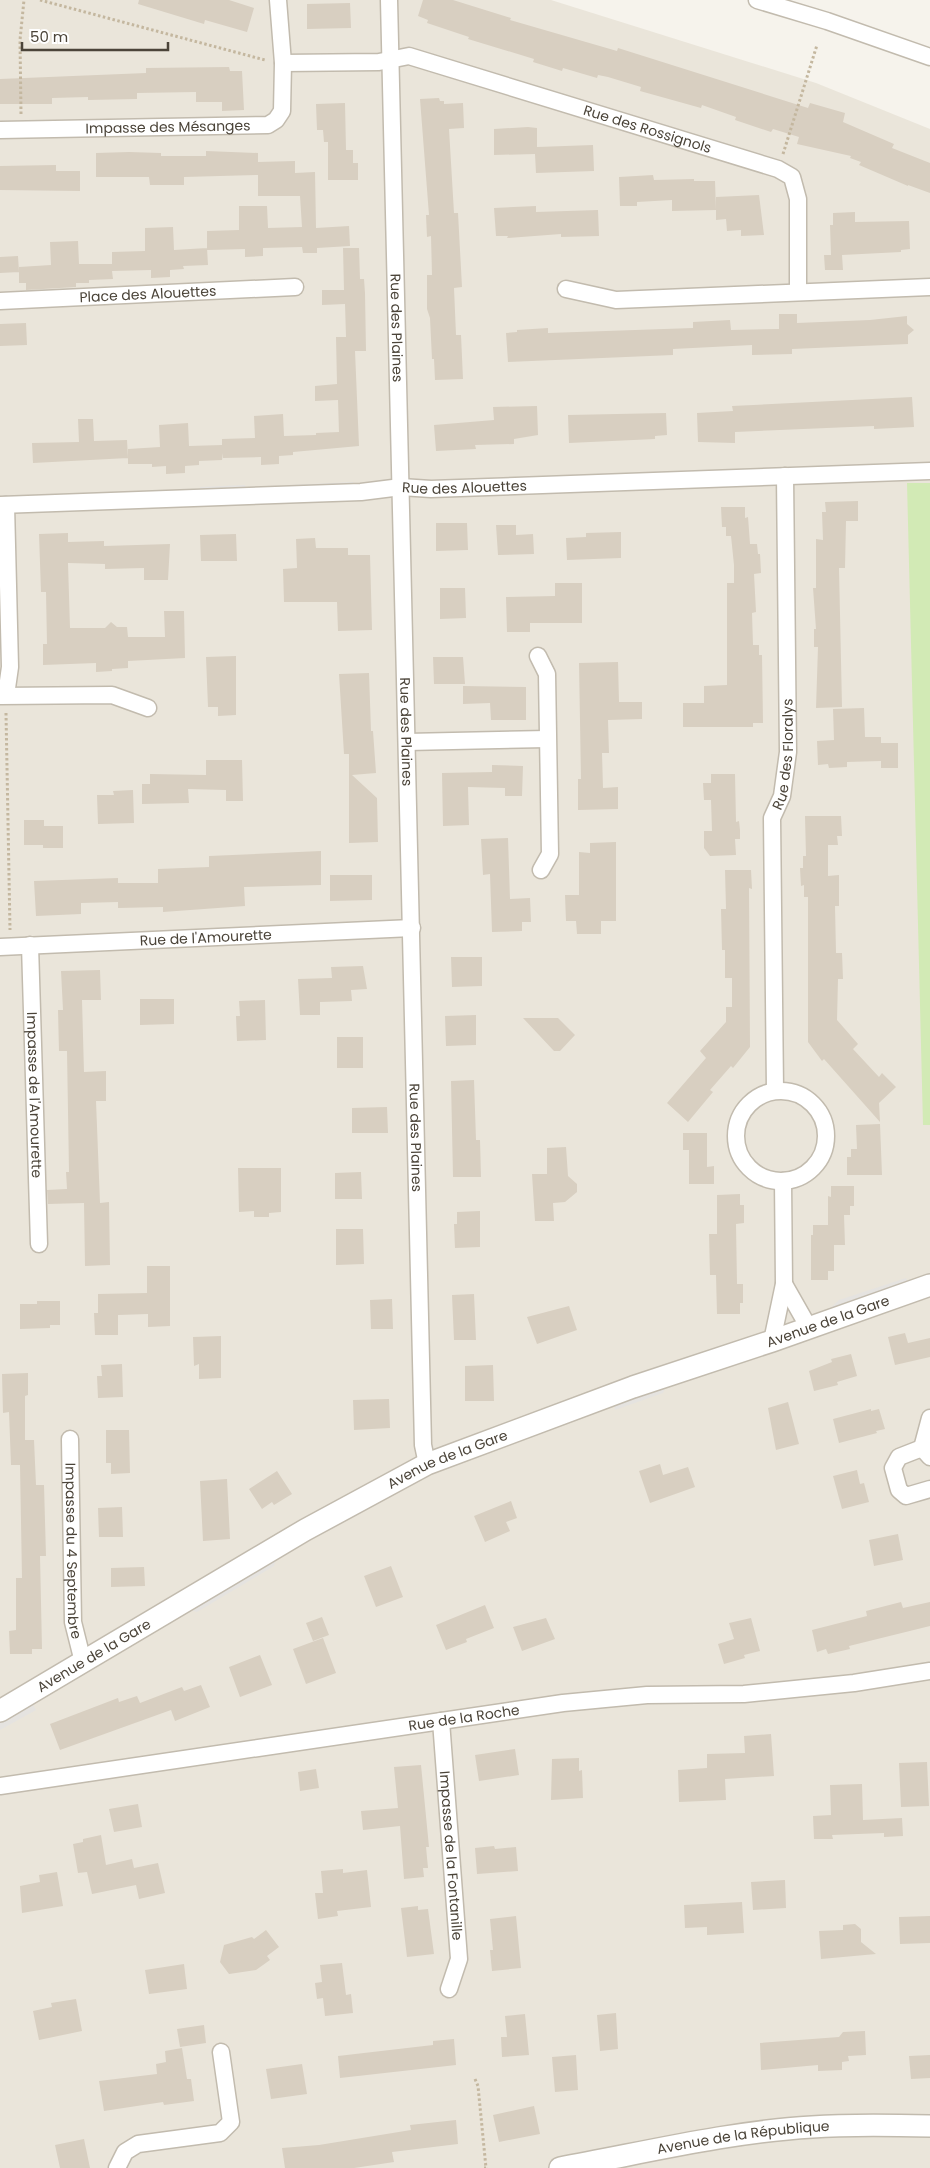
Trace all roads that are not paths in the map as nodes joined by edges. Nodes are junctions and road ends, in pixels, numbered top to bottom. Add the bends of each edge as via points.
1 (278, 0) edge
2 (389, 0) edge
3 (757, 0) edge
4 (930, 57) edge
5 (392, 60) junction
6 (283, 63) junction
7 (0, 130) edge
8 (295, 287) dead end
9 (930, 287) edge
10 (566, 289) dead end
11 (798, 291) junction
12 (0, 301) edge
13 (930, 471) edge
14 (784, 476) junction
15 (401, 487) junction
16 (3, 505) edge
17 (538, 656) dead end
18 (3, 695) edge
19 (148, 708) dead end
20 (547, 739) junction
21 (407, 742) junction
22 (542, 870) dead end
23 (412, 928) junction
24 (30, 945) junction
25 (5, 946) edge
26 (775, 1090) junction
27 (783, 1181) junction
28 (39, 1244) dead end
29 (784, 1284) junction
30 (930, 1285) edge
31 (809, 1328) junction
32 (772, 1341) junction
33 (930, 1418) edge
34 (70, 1439) dead end
35 (926, 1453) edge
36 (428, 1464) junction
37 (930, 1489) edge
38 (83, 1662) junction
39 (930, 1671) edge
40 (0, 1711) edge
41 (442, 1721) junction
42 (0, 1786) edge
43 (449, 1989) dead end
44 (221, 2052) dead end
45 (930, 2126) edge
46 (117, 2168) edge
47 (560, 2168) edge

1 - 6 street, Impasse des Mésanges
2 - 5 street, Rue des Plaines
3 - 4 street
5 - 6 street
5 - 11 street, Rue des Rossignols via 409,56 778,169 792,178 798,199
5 - 15 street, Rue des Plaines
6 - 7 street, Impasse des Mésanges via 282,111 268,125
8 - 12 street, Place des Alouettes
9 - 11 street
10 - 11 street via 616,300
13 - 14 street, Rue des Alouettes
14 - 15 street, Rue des Alouettes via 431,489
14 - 26 street, Rue des Floralys via 788,752 782,796 772,818
15 - 16 street, Rue des Alouettes via 361,492
15 - 21 street, Rue des Plaines
16 - 18 street via 10,667
17 - 20 street via 547,674
18 - 19 street via 112,694
20 - 21 street
20 - 22 street via 550,854
21 - 23 street, Rue des Plaines
23 - 24 street, Rue de l'Amourette
23 - 36 street, Rue des Plaines via 423,1445
24 - 25 street, Rue de l'Amourette
24 - 28 street, Impasse de l'Amourette
26 - 27 street via 756,1098 741,1113 735,1140 738,1153 756,1174
26 - 27 street via 803,1096 822,1117 826,1131 825,1146 810,1170 797,1178
27 - 29 street
29 - 31 street
29 - 32 street
30 - 31 street, Avenue de la Gare
31 - 32 street, Avenue de la Gare
32 - 36 street, Avenue de la Gare via 632,1387
33 - 35 street
34 - 38 street, Impasse du 4 Septembre via 73,1622
35 - 37 street via 898,1457 893,1468 899,1490 906,1496
36 - 38 street, Avenue de la Gare via 305,1530
38 - 40 street, Avenue de la Gare
39 - 41 street, Rue de la Roche via 802,1689 744,1694 647,1695 563,1703
41 - 42 street, Rue de la Roche
41 - 43 street, Impasse de la Fontanille via 459,1959
44 - 46 street via 231,2122 220,2133 138,2144 125,2152
45 - 47 street, Avenue de la République via 871,2124 755,2133

